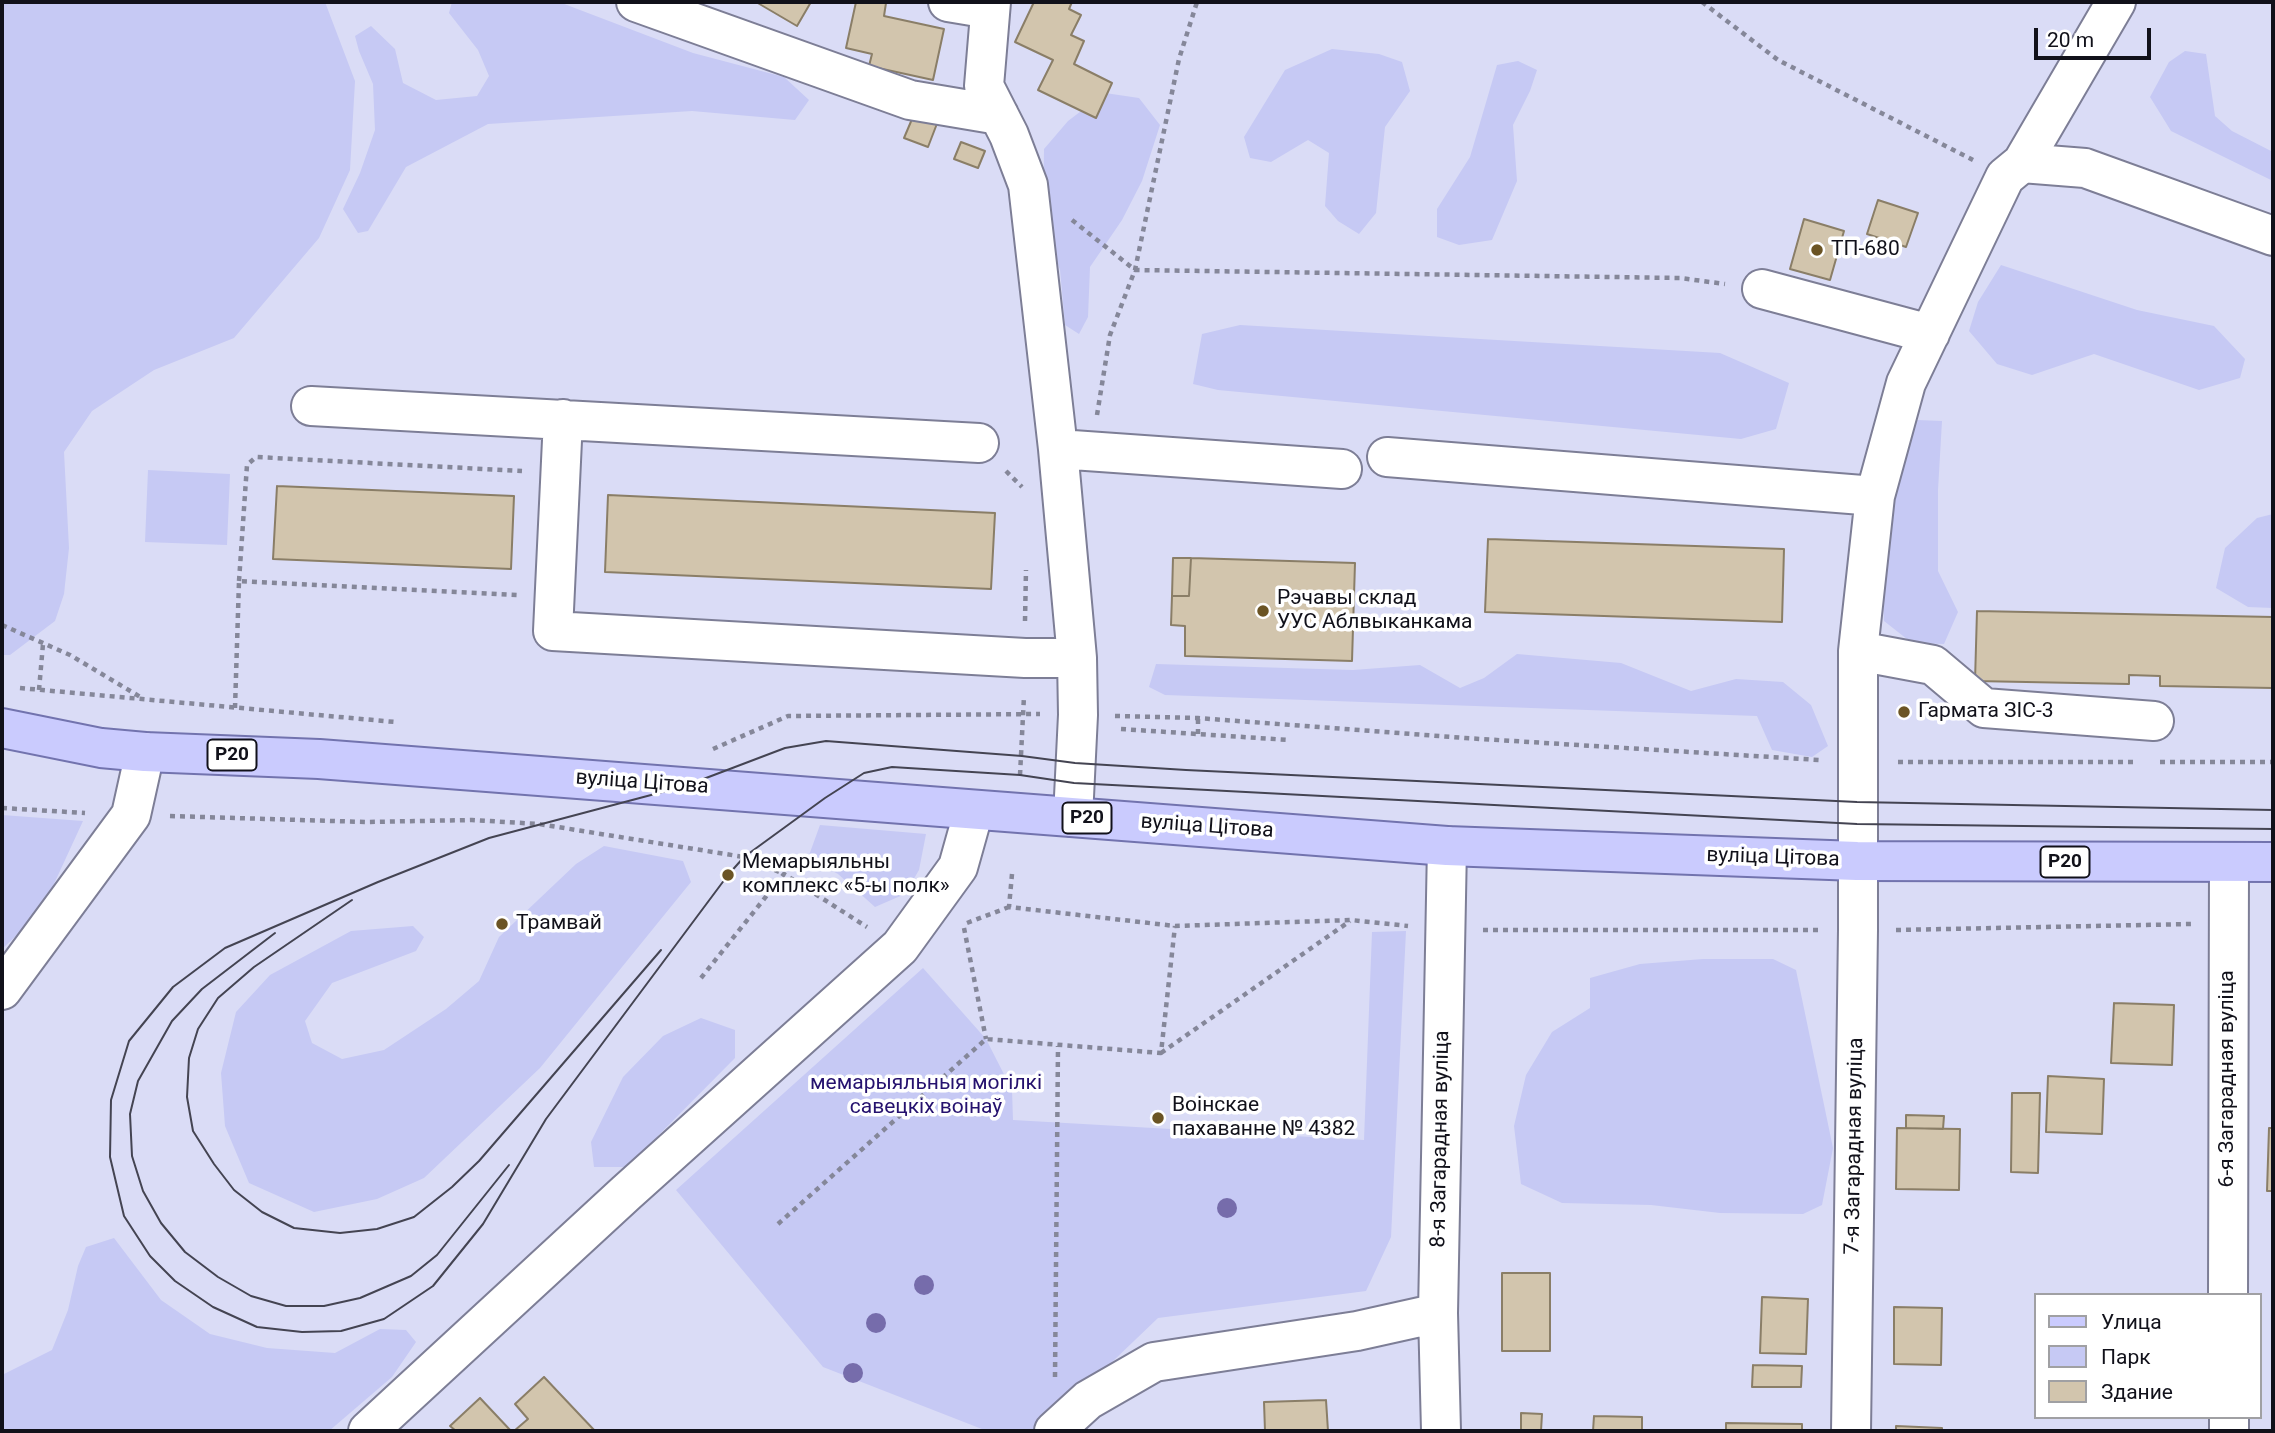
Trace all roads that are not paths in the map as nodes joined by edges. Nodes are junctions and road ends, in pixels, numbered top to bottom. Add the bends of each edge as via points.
1 (948, 2) edge
2 (2116, 2) edge
3 (645, 3) edge
4 (991, 5) edge
5 (999, 116) junction
6 (2013, 170) junction
7 (2273, 236) edge
8 (1762, 289) road end
9 (1930, 334) junction
10 (311, 406) dead end
11 (564, 419) junction
12 (979, 443) road end
13 (1058, 449) junction
14 (1387, 457) dead end
15 (1342, 469) dead end
16 (1875, 496) junction
17 (1858, 651) junction
18 (1077, 658) junction
19 (2154, 721) dead end
20 (2, 728) edge
21 (101, 748) junction
22 (145, 752) junction
23 (2, 755) edge
24 (974, 810) junction
25 (1073, 817) junction
26 (1447, 846) junction
27 (1857, 861) junction
28 (2273, 862) edge
29 (2229, 863) junction
30 (2, 990) edge
31 (2228, 1293) edge
32 (1438, 1313) junction
33 (368, 1431) edge
34 (1054, 1431) edge
35 (1441, 1431) edge
36 (1851, 1431) edge

1 - 4 street
2 - 6 street, 7-я Загарадная вуліца
3 - 5 street via 910,100
4 - 5 street via 984,86
5 - 13 street via 1028,185
6 - 7 street via 2085,168
6 - 9 street, 7-я Загарадная вуліца
8 - 9 street
9 - 16 street, 7-я Загарадная вуліца via 1906,383
10 - 11 street
11 - 12 street
11 - 18 street via 553,631
13 - 15 street
13 - 18 street
14 - 16 street
16 - 17 street, 7-я Загарадная вуліца
17 - 19 street via 1933,665 1984,708
17 - 27 street, 7-я Загарадная вуліца
18 - 25 street
20 - 21 main road, вуліца Цітова / Р20
21 - 22 main road, вуліца Цітова / Р20
21 - 23 main road, вуліца Цітова / Р20
22 - 24 main road, вуліца Цітова / Р20 via 319,759
22 - 30 street via 131,815
24 - 25 main road, вуліца Цітова / Р20
24 - 33 street via 958,867 900,947
25 - 26 main road, вуліца Цітова / Р20
26 - 27 main road, вуліца Цітова / Р20
26 - 32 street, 8-я Загарадная вуліца
27 - 29 main road, вуліца Цітова / Р20
27 - 36 street, 7-я Загарадная вуліца
28 - 29 main road, вуліца Цітова / Р20
29 - 31 street, 6-я Загарадная вуліца
32 - 34 street via 1357,1331 1154,1362 1088,1400
32 - 35 street, 8-я Загарадная вуліца

